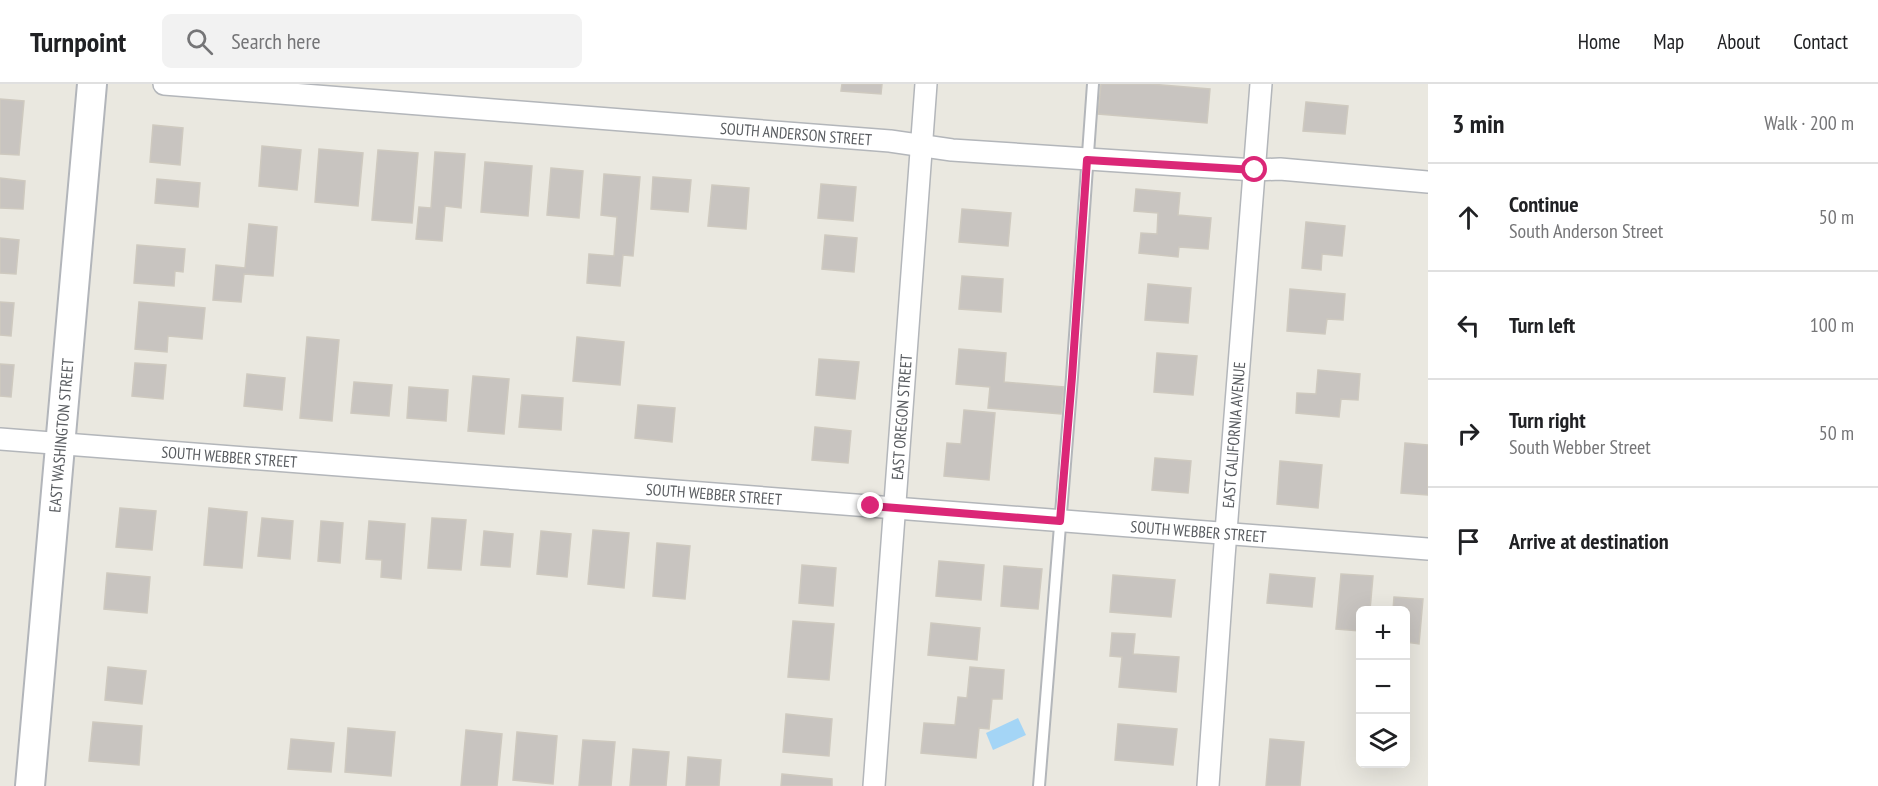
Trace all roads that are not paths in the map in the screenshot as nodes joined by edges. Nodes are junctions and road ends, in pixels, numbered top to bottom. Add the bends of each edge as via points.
1 (92, 84) edge
2 (164, 84) edge
3 (926, 84) edge
4 (1093, 84) edge
5 (1261, 84) edge
6 (922, 146) junction
7 (1087, 160) junction
8 (1255, 170) junction
9 (1428, 182) edge
10 (0, 439) edge
11 (60, 444) junction
12 (895, 508) junction
13 (1060, 521) junction
14 (1226, 534) junction
15 (1428, 549) edge
16 (30, 786) edge
17 (874, 786) edge
18 (1039, 786) edge
19 (1208, 786) edge

1 - 11 main road, EAST WASHINGTON STREET
2 - 6 street, SOUTH ANDERSON STREET
3 - 6 street, EAST OREGON STREET
4 - 7 lane
5 - 8 street, EAST CALIFORNIA AVENUE
6 - 7 street, SOUTH ANDERSON STREET
6 - 12 street, EAST OREGON STREET
7 - 8 street, SOUTH ANDERSON STREET
7 - 13 lane
8 - 9 street, SOUTH ANDERSON STREET
8 - 14 street, EAST CALIFORNIA AVENUE
10 - 11 street, SOUTH WEBBER STREET
11 - 12 street, SOUTH WEBBER STREET
11 - 16 main road, EAST WASHINGTON STREET
12 - 13 street, SOUTH WEBBER STREET
12 - 17 street, EAST OREGON STREET
13 - 14 street, SOUTH WEBBER STREET
13 - 18 lane
14 - 15 street, SOUTH WEBBER STREET
14 - 19 street, EAST CALIFORNIA AVENUE

